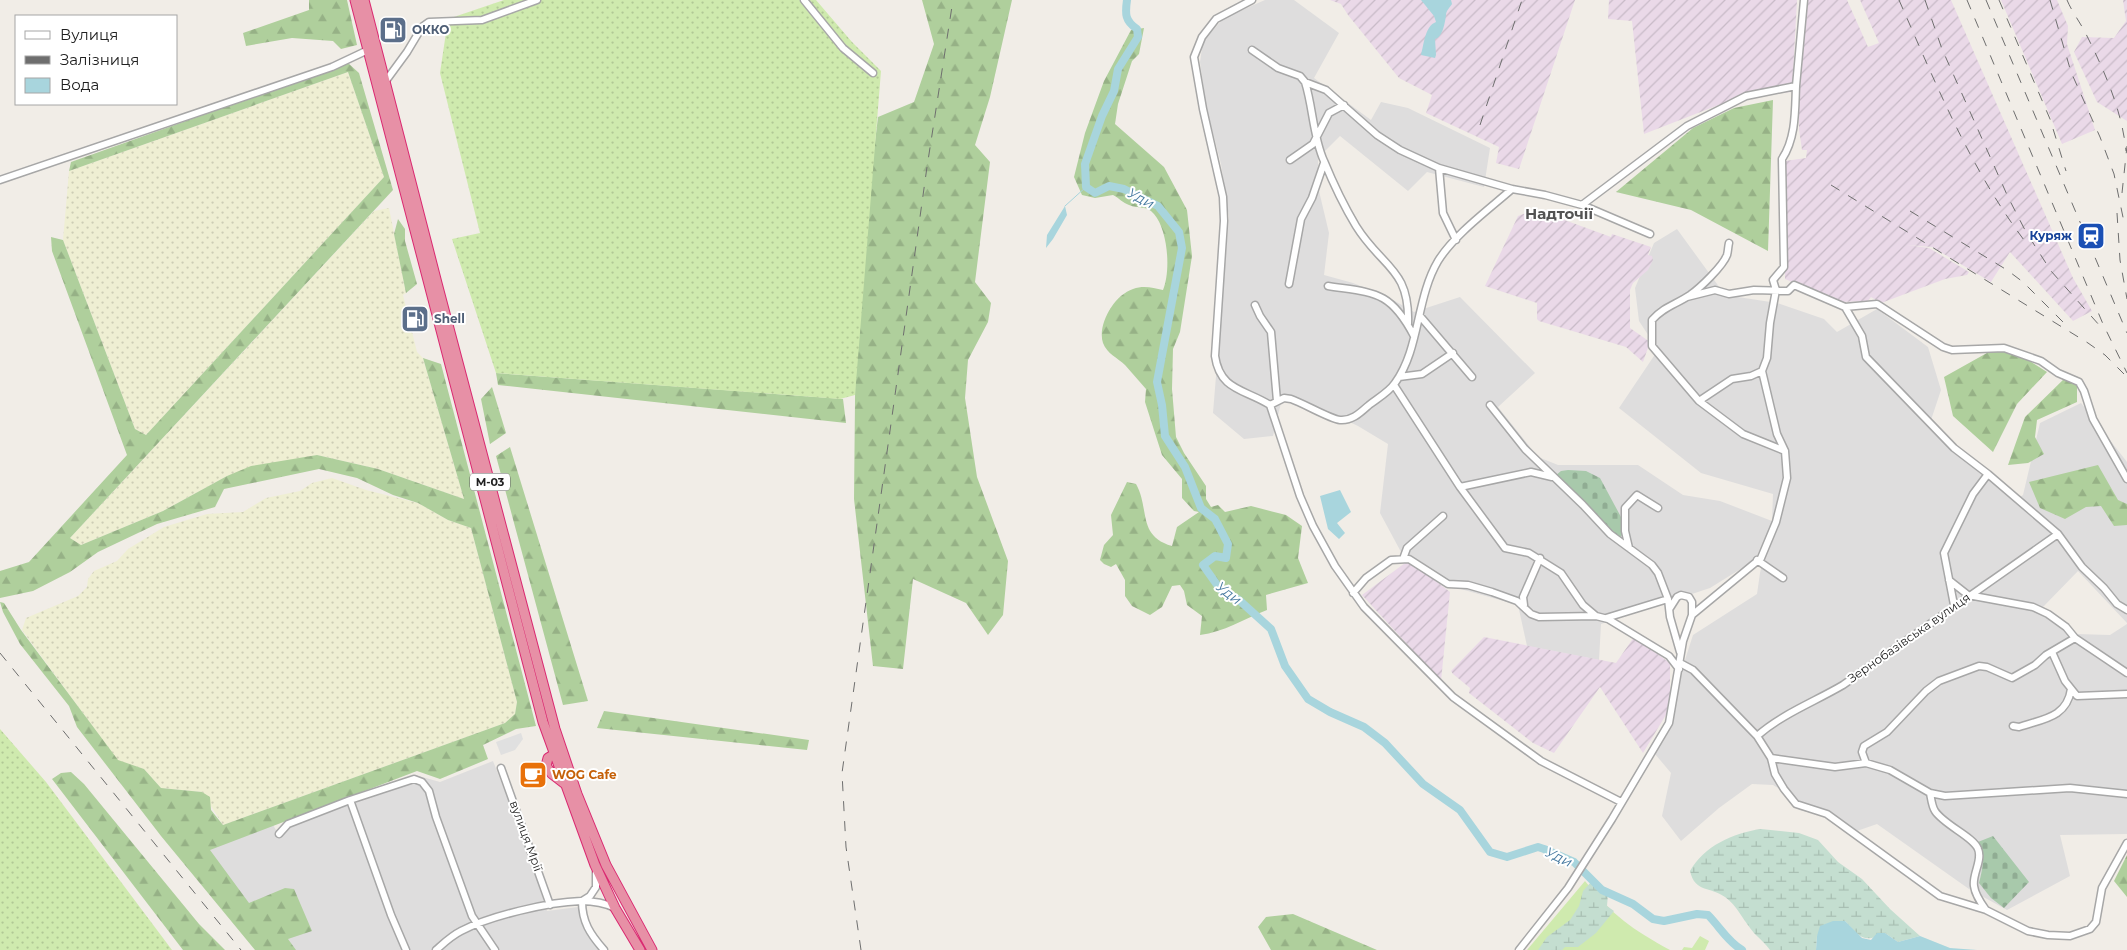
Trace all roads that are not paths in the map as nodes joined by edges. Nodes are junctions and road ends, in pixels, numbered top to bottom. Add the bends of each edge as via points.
1 (355, 0) edge
2 (364, 0) edge
3 (537, 0) edge
4 (804, 0) edge
5 (1252, 0) edge
6 (1804, 0) edge
7 (368, 50) junction
8 (1252, 50) dead end
9 (873, 73) dead end
10 (385, 82) junction
11 (1305, 82) junction
12 (1796, 86) junction
13 (1344, 106) junction
14 (1318, 138) junction
15 (1290, 160) dead end
16 (1324, 163) junction
17 (1439, 168) junction
18 (0, 180) edge
19 (1512, 189) junction
20 (1582, 206) junction
21 (1650, 234) dead end
22 (1456, 240) junction
23 (1729, 243) dead end
24 (1289, 284) dead end
25 (1328, 286) dead end
26 (1776, 290) junction
27 (1687, 296) junction
28 (1255, 304) dead end
29 (1845, 307) junction
30 (1420, 316) junction
31 (1408, 324) junction
32 (1414, 336) junction
33 (1453, 353) junction
34 (1762, 371) junction
35 (1399, 377) junction
36 (1472, 377) dead end
37 (1394, 385) junction
38 (1277, 401) junction
39 (1699, 401) junction
40 (1270, 405) junction
41 (1490, 405) dead end
42 (1784, 451) junction
43 (1988, 474) junction
44 (1556, 478) junction
45 (2127, 479) edge
46 (1460, 487) junction
47 (1658, 508) dead end
48 (1443, 516) dead end
49 (2058, 534) junction
50 (1629, 548) junction
51 (1540, 558) junction
52 (1403, 559) junction
53 (1757, 560) junction
54 (1783, 578) dead end
55 (1949, 580) junction
56 (1353, 593) junction
57 (1968, 595) junction
58 (1668, 600) junction
59 (1524, 605) junction
60 (1954, 605) junction
61 (1670, 608) junction
62 (2127, 610) edge
63 (1692, 615) junction
64 (1596, 616) junction
65 (1606, 618) junction
66 (2075, 638) junction
67 (2052, 652) junction
68 (1680, 654) junction
69 (1679, 666) junction
70 (2127, 673) edge
71 (2071, 689) junction
72 (2127, 694) edge
73 (2013, 726) dead end
74 (1756, 736) junction
75 (555, 754) junction
76 (1771, 758) junction
77 (566, 761) junction
78 (1866, 763) junction
79 (501, 768) dead end
80 (1930, 793) junction
81 (2127, 794) edge
82 (350, 800) junction
83 (1621, 802) junction
84 (279, 834) dead end
85 (2127, 843) edge
86 (594, 866) junction
87 (1974, 890) junction
88 (582, 901) junction
89 (550, 905) junction
90 (1967, 906) junction
91 (615, 908) junction
92 (1986, 910) junction
93 (479, 924) junction
94 (406, 950) edge
95 (436, 950) edge
96 (495, 950) edge
97 (604, 950) edge
98 (640, 950) edge
99 (652, 950) edge
100 (1519, 950) edge

1 - 7 highway, М-03
2 - 10 highway, М-03
3 - 10 street via 482,20 429,22 422,27
4 - 9 street via 843,48
5 - 40 street via 1216,19 1202,37 1194,57 1221,188 1224,221 1216,365 1224,380 1232,386
6 - 12 street
7 - 18 street via 332,67
7 - 75 highway, М-03 via 512,610
8 - 11 street via 1278,68 1300,76
10 - 77 highway, М-03
11 - 13 street via 1326,90
11 - 14 street
12 - 20 street via 1746,96 1686,126
12 - 26 street via 1795,122 1788,150 1782,159 1784,267 1773,280
13 - 14 street via 1329,113
13 - 17 street via 1377,135
14 - 15 street
14 - 16 street
16 - 24 street via 1301,219
16 - 31 street via 1357,227 1401,279 1409,304
17 - 19 street
17 - 22 street via 1443,213
19 - 20 street
19 - 22 street
20 - 21 street
22 - 30 street via 1438,260 1425,289
23 - 27 street via 1728,254 1723,261
25 - 31 street via 1382,296 1391,302
26 - 27 street via 1729,294 1715,290
26 - 29 street via 1788,291 1794,285
26 - 34 street via 1767,358
27 - 39 street via 1667,306 1652,320 1652,346
28 - 38 street via 1271,332
29 - 43 street via 1862,336 1866,357 1954,448
29 - 45 street via 1878,304 1943,347 1952,350 2004,348 2041,361 2079,382 2094,419
30 - 32 street
30 - 33 street
31 - 32 street
32 - 35 street
33 - 35 street via 1422,374
33 - 36 street
34 - 39 street via 1732,379
34 - 42 street
35 - 37 street
37 - 38 street via 1352,419 1339,420 1291,399
37 - 46 street
38 - 40 street
39 - 42 street via 1744,434
40 - 56 street via 1313,526
41 - 44 street via 1520,443
42 - 53 street via 1785,487 1776,522
43 - 49 street
43 - 55 street via 1973,494 1944,553
44 - 46 street via 1531,472
44 - 50 street via 1610,534
46 - 51 street via 1505,548
47 - 50 street via 1638,495 1625,508
48 - 52 street via 1407,548
49 - 57 street, Зернобазівська вулиця
49 - 62 street via 2082,567 2117,604
50 - 58 street via 1658,573
51 - 59 street via 1523,597
51 - 64 street via 1561,573 1583,605
52 - 56 street via 1391,560 1366,578
52 - 59 street via 1409,559 1448,584 1482,588
53 - 54 street
53 - 63 street
55 - 57 street
55 - 60 street
56 - 83 street via 1453,697 1540,761
57 - 60 street, Зернобазівська вулиця
57 - 66 street via 2033,607 2066,627
58 - 61 street
58 - 65 street
59 - 64 street via 1531,614 1539,617
60 - 74 street, Зернобазівська вулиця via 1843,684 1783,716
61 - 63 street via 1676,597 1687,596 1692,602
61 - 68 street
63 - 68 street
64 - 65 street
65 - 69 street via 1669,656
66 - 67 street
66 - 70 street
67 - 71 street
67 - 78 street via 2012,678 1979,666 1931,686 1887,732 1864,746 1862,752
68 - 69 street
69 - 74 street via 1693,670
69 - 83 street via 1669,723
71 - 72 street via 2081,697
71 - 73 street via 2058,714 2019,727
74 - 76 street
75 - 77 highway
75 - 86 highway, М-03
76 - 78 street via 1835,767
76 - 90 street via 1775,774 1796,804 1826,814 1940,896
77 - 99 highway, М-03 via 576,794 606,865
78 - 80 street via 1890,770
79 - 89 street, вулиця Мрії
80 - 81 street via 1950,796 2070,788
80 - 87 street via 1934,810 1978,849
82 - 84 street via 288,824
82 - 93 street via 414,779 422,782 429,791 472,916
82 - 94 street
83 - 100 street via 1568,888
85 - 92 street via 2102,888 2096,922 2090,929 2070,936 2048,935 2028,931
86 - 88 street via 596,888
86 - 91 highway, М-03
87 - 90 street
87 - 92 street
88 - 89 street
88 - 91 street
88 - 97 street via 582,916 590,934
89 - 93 street
90 - 92 street
91 - 98 highway, М-03
93 - 95 street via 460,931
93 - 96 street

